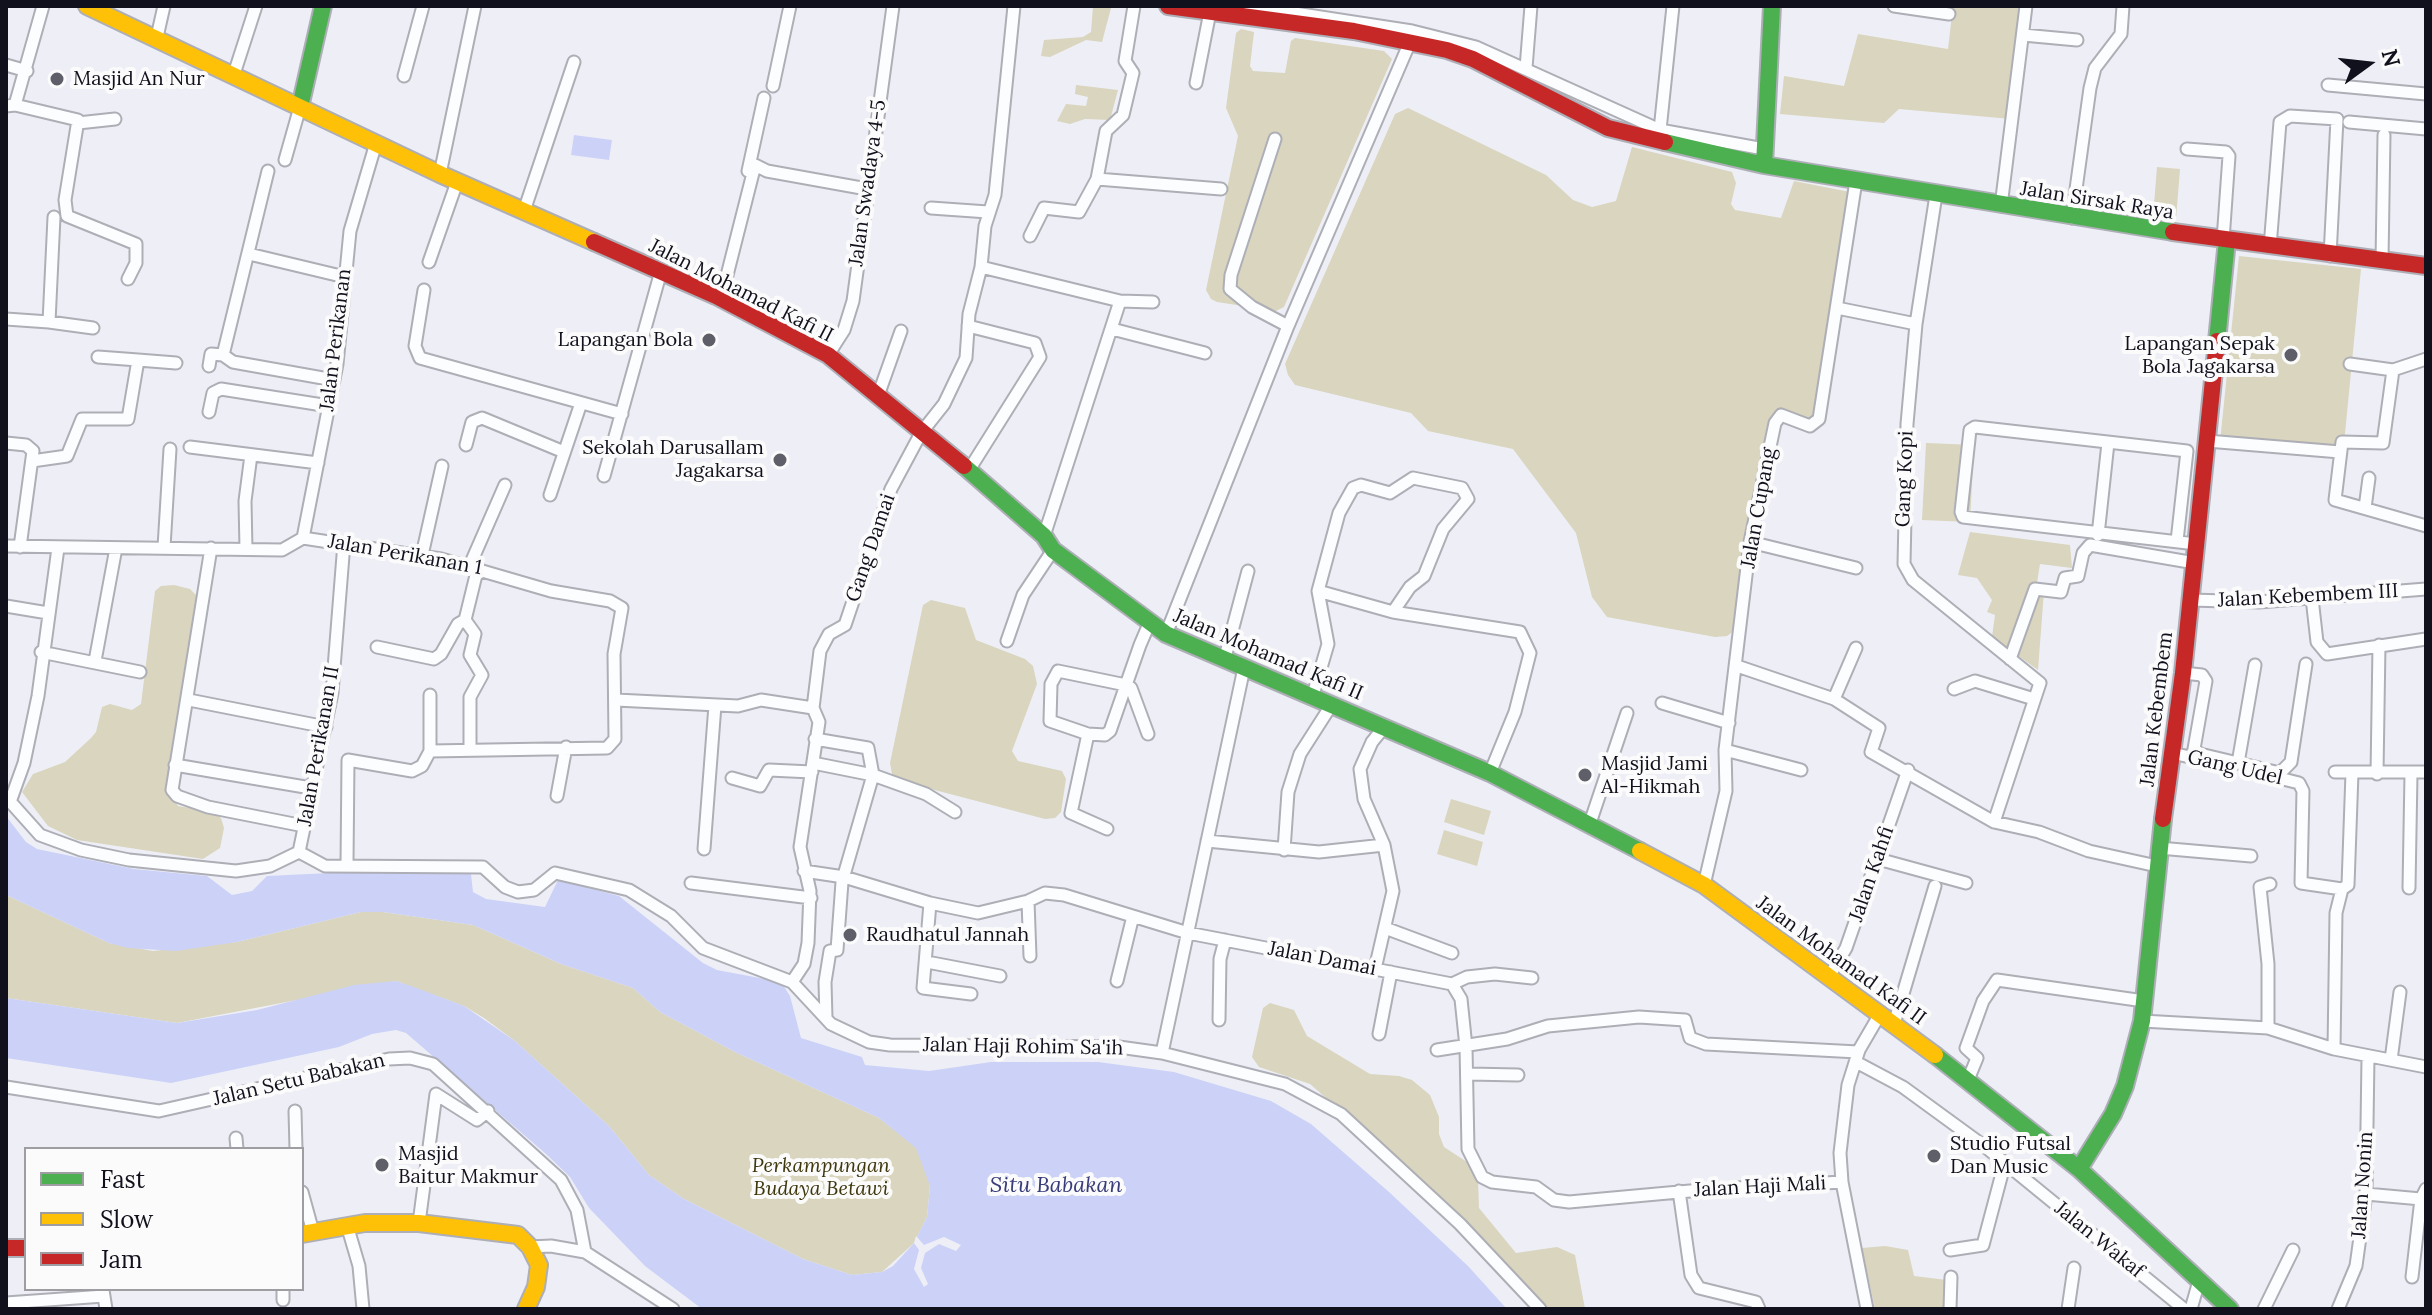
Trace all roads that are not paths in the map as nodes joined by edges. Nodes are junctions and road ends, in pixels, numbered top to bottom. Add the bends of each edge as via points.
1 (87, 6) edge
2 (164, 6) edge
3 (256, 6) edge
4 (323, 6) edge
5 (423, 6) edge
6 (475, 6) edge
7 (790, 6) edge
8 (893, 6) edge
9 (1014, 6) edge
10 (1134, 6) edge
11 (1168, 6) edge
12 (1249, 6) edge
13 (1531, 6) edge
14 (1673, 6) edge
15 (1772, 6) edge
16 (1894, 6) edge
17 (2026, 6) edge
18 (2123, 6) edge
19 (1298, 9) edge
20 (42, 10) edge
21 (112, 11) edge
22 (1323, 11) edge
23 (1210, 12) junction
24 (1949, 14) dead end
25 (2023, 35) junction
26 (157, 37) junction
27 (2077, 40) dead end
28 (1410, 42) junction
29 (574, 62) dead end
30 (6, 65) edge
31 (1526, 68) junction
32 (27, 71) junction
33 (234, 74) junction
34 (404, 76) dead end
35 (1196, 83) dead end
36 (2328, 85) dead end
37 (773, 86) dead end
38 (2426, 94) edge
39 (764, 98) dead end
40 (11, 106) edge
41 (297, 116) junction
42 (115, 119) dead end
43 (2349, 122) dead end
44 (78, 123) junction
45 (2426, 129) edge
46 (1660, 130) junction
47 (2384, 135) dead end
48 (1275, 139) dead end
49 (375, 146) junction
50 (2187, 149) dead end
51 (1764, 157) junction
52 (285, 160) dead end
53 (268, 171) dead end
54 (440, 174) junction
55 (1097, 179) junction
56 (1856, 181) junction
57 (457, 182) junction
58 (867, 189) junction
59 (1221, 189) dead end
60 (1936, 195) junction
61 (2001, 206) junction
62 (931, 208) dead end
63 (524, 211) junction
64 (988, 212) junction
65 (54, 217) dead end
66 (2072, 218) junction
67 (1030, 236) dead end
68 (2225, 240) junction
69 (2270, 247) junction
70 (249, 254) junction
71 (2330, 256) junction
72 (2382, 261) junction
73 (429, 262) dead end
74 (2426, 266) edge
75 (981, 267) junction
76 (660, 275) junction
77 (345, 277) junction
78 (128, 279) dead end
79 (424, 290) dead end
80 (718, 297) junction
81 (1120, 301) junction
82 (1153, 302) dead end
83 (1837, 308) junction
84 (6, 319) edge
85 (49, 322) junction
86 (1916, 324) junction
87 (968, 326) junction
88 (1288, 326) junction
89 (93, 328) dead end
90 (1112, 329) junction
91 (901, 331) dead end
92 (1205, 353) dead end
93 (223, 355) junction
94 (828, 355) junction
95 (98, 357) dead end
96 (2426, 359) edge
97 (138, 360) junction
98 (176, 363) dead end
99 (2350, 364) dead end
100 (209, 366) dead end
101 (2393, 370) junction
102 (334, 380) junction
103 (879, 393) junction
104 (581, 403) junction
105 (329, 406) junction
106 (209, 412) dead end
107 (622, 414) junction
108 (920, 436) junction
109 (2207, 441) junction
110 (6, 443) edge
111 (2108, 443) junction
112 (466, 445) dead end
113 (190, 447) dead end
114 (170, 449) dead end
115 (564, 452) junction
116 (2340, 452) junction
117 (251, 455) junction
118 (32, 461) junction
119 (318, 463) junction
120 (442, 466) dead end
121 (969, 470) junction
122 (604, 476) dead end
123 (2369, 478) dead end
124 (505, 485) dead end
125 (550, 495) dead end
126 (2365, 508) junction
127 (2426, 526) edge
128 (2098, 535) junction
129 (303, 538) junction
130 (2177, 541) junction
131 (1750, 542) junction
132 (344, 543) junction
133 (1048, 543) junction
134 (2196, 544) junction
135 (6, 546) edge
136 (20, 547) junction
137 (164, 547) junction
138 (58, 548) junction
139 (116, 548) junction
140 (211, 548) junction
141 (246, 549) junction
142 (422, 555) junction
143 (2195, 563) junction
144 (474, 566) junction
145 (1856, 568) dead end
146 (1248, 571) dead end
147 (2426, 589) edge
148 (1318, 591) junction
149 (2312, 598) junction
150 (2191, 600) junction
151 (6, 606) edge
152 (1393, 612) junction
153 (48, 613) junction
154 (465, 620) junction
155 (1148, 628) junction
156 (1166, 634) junction
157 (2426, 639) edge
158 (1007, 641) dead end
159 (2379, 645) junction
160 (377, 647) dead end
161 (1856, 648) dead end
162 (41, 652) junction
163 (2010, 659) junction
164 (95, 661) junction
165 (1224, 661) junction
166 (2306, 664) dead end
167 (2255, 665) dead end
168 (1737, 666) junction
169 (140, 672) dead end
170 (2183, 673) junction
171 (1242, 676) junction
172 (1126, 685) junction
173 (1954, 689) dead end
174 (430, 695) dead end
175 (1313, 695) junction
176 (1834, 699) junction
177 (2034, 699) junction
178 (189, 700) junction
179 (616, 700) junction
180 (1662, 703) dead end
181 (715, 705) junction
182 (1330, 707) junction
183 (813, 708) junction
184 (1627, 713) dead end
185 (1729, 723) junction
186 (326, 727) junction
187 (1088, 734) junction
188 (1148, 734) dead end
189 (1379, 734) junction
190 (815, 739) junction
191 (566, 747) junction
192 (470, 749) junction
193 (1725, 750) junction
194 (430, 751) junction
195 (2170, 754) junction
196 (2238, 763) junction
197 (175, 765) junction
198 (813, 768) junction
199 (1801, 770) dead end
200 (1908, 770) junction
201 (2335, 772) dead end
202 (2426, 772) edge
203 (1490, 773) junction
204 (2352, 773) junction
205 (2377, 774) junction
206 (2411, 774) junction
207 (873, 775) junction
208 (732, 778) dead end
209 (311, 788) junction
210 (557, 796) dead end
211 (8, 800) edge
212 (955, 812) dead end
213 (1994, 822) junction
214 (1590, 823) junction
215 (304, 826) junction
216 (1107, 829) dead end
217 (1207, 841) junction
218 (1384, 845) junction
219 (2159, 848) junction
220 (704, 849) dead end
221 (1284, 850) junction
222 (299, 852) junction
223 (2251, 856) dead end
224 (1878, 859) junction
225 (347, 864) junction
226 (2157, 866) junction
227 (804, 871) junction
228 (844, 877) junction
229 (691, 883) dead end
230 (1966, 883) dead end
231 (2270, 884) dead end
232 (1704, 885) junction
233 (1935, 886) dead end
234 (2409, 888) dead end
235 (2342, 889) junction
236 (811, 898) junction
237 (1028, 901) junction
238 (930, 903) junction
239 (1133, 916) junction
240 (1385, 928) junction
241 (1188, 933) junction
242 (1225, 940) junction
243 (1452, 953) dead end
244 (1030, 956) dead end
245 (927, 962) junction
246 (1375, 969) junction
247 (1391, 972) junction
248 (1830, 975) junction
249 (1000, 976) dead end
250 (1532, 978) dead end
251 (1117, 981) dead end
252 (792, 982) junction
253 (1452, 984) junction
254 (2400, 992) dead end
255 (971, 994) dead end
256 (2144, 1001) junction
257 (1880, 1014) junction
258 (826, 1018) junction
259 (1219, 1020) dead end
260 (2142, 1021) junction
261 (1894, 1024) junction
262 (2268, 1028) junction
263 (1379, 1034) dead end
264 (1466, 1047) junction
265 (2334, 1049) junction
266 (1437, 1050) dead end
267 (1162, 1053) junction
268 (1858, 1055) junction
269 (2368, 1057) junction
270 (2391, 1060) junction
271 (2426, 1067) edge
272 (1469, 1074) junction
273 (1518, 1075) dead end
274 (1968, 1080) junction
275 (6, 1087) edge
276 (295, 1111) dead end
277 (488, 1111) junction
278 (296, 1147) edge
279 (2005, 1162) junction
280 (2079, 1169) junction
281 (1842, 1182) junction
282 (1679, 1191) junction
283 (2366, 1194) junction
284 (2424, 1194) edge
285 (304, 1208) edge
286 (419, 1223) junction
287 (347, 1225) junction
288 (307, 1233) edge
289 (530, 1247) junction
290 (1950, 1250) dead end
291 (2293, 1250) dead end
292 (585, 1252) junction
293 (2074, 1268) dead end
294 (1951, 1277) dead end
295 (2412, 1277) dead end
296 (2198, 1284) junction
297 (103, 1292) edge
298 (6, 1303) edge
299 (2189, 1308) edge
300 (2338, 1308) edge
301 (106, 1309) edge
302 (363, 1309) edge
303 (526, 1309) edge
304 (673, 1309) edge
305 (1540, 1309) edge
306 (1759, 1309) edge
307 (1867, 1309) edge
308 (1950, 1309) edge
309 (2068, 1309) edge
310 (2230, 1309) edge
311 (2264, 1309) edge
312 (2347, 1309) edge

1 - 21 street, Jalan Mohamad Kafi II
2 - 26 street
3 - 33 street
4 - 41 street
5 - 34 street
6 - 54 street
7 - 37 street
8 - 58 street, Jalan Swadaya 4-5
9 - 64 street, Gang Damai via 995,195
10 - 55 street via 1125,61 1133,73 1123,115 1106,131
11 - 23 street, Jalan Sirsak Raya
12 - 19 street
13 - 31 street
14 - 46 street
15 - 51 street
16 - 24 street
17 - 25 street
18 - 66 street via 2120,37 2095,68 2090,88
19 - 22 street
20 - 32 street
21 - 26 street, Jalan Mohamad Kafi II
22 - 31 street via 1476,47
23 - 28 street, Jalan Sirsak Raya
23 - 35 street
25 - 27 street
25 - 61 street
26 - 33 street, Jalan Mohamad Kafi II
28 - 51 street, Jalan Sirsak Raya via 1473,59 1608,128
28 - 88 street
29 - 63 street
30 - 32 street
31 - 46 street
32 - 40 street
33 - 41 street, Jalan Mohamad Kafi II
36 - 38 street
39 - 80 street
40 - 44 street via 75,118
41 - 49 street, Jalan Mohamad Kafi II
41 - 52 street
42 - 44 street
43 - 45 street
44 - 78 street via 67,216 136,244 136,263
46 - 51 street
47 - 72 street
48 - 88 street via 1230,289 1244,303
49 - 54 street, Jalan Mohamad Kafi II
49 - 77 street, Jalan Perikanan via 350,231
50 - 68 street via 2229,156
51 - 56 street, Jalan Sirsak Raya
53 - 70 street
54 - 57 street, Jalan Mohamad Kafi II
55 - 59 street
55 - 67 street via 1079,212 1044,208
56 - 60 street, Jalan Sirsak Raya
56 - 83 street, Jalan Cupang
57 - 63 street, Jalan Mohamad Kafi II
57 - 73 street
58 - 80 street via 755,165
58 - 94 street, Jalan Swadaya 4-5 via 853,301 844,330
60 - 61 street, Jalan Sirsak Raya
60 - 86 street, Gang Kopi
61 - 66 street, Jalan Sirsak Raya
62 - 64 street
63 - 76 street, Jalan Mohamad Kafi II
64 - 75 street, Gang Damai
65 - 85 street
66 - 68 street, Jalan Sirsak Raya
68 - 69 street, Jalan Sirsak Raya
68 - 109 street, Jalan Kebembem
69 - 71 street, Jalan Sirsak Raya
69 - 71 street via 2280,122 2290,116 2337,119
70 - 77 street
70 - 93 street
71 - 72 street, Jalan Sirsak Raya
72 - 74 street, Jalan Sirsak Raya
75 - 81 street
75 - 87 street, Gang Damai
76 - 80 street, Jalan Mohamad Kafi II
76 - 107 street
77 - 102 street, Jalan Perikanan
79 - 104 street via 415,346 420,358
80 - 94 street, Jalan Mohamad Kafi II
81 - 82 street
81 - 90 street
83 - 86 street
83 - 131 street, Jalan Cupang via 1819,419 1810,426 1777,417
84 - 85 street
85 - 89 street
86 - 163 street, Gang Kopi via 1904,564 1913,580
87 - 108 street, Gang Damai via 966,358 944,404
87 - 121 street via 1035,343 1040,357
88 - 156 street
90 - 92 street
90 - 133 street
91 - 103 street
93 - 100 street via 211,354
93 - 102 street via 233,362
94 - 103 street, Jalan Mohamad Kafi II
95 - 97 street
96 - 101 street
97 - 98 street
97 - 118 street via 128,419 82,419 67,456
99 - 101 street
101 - 116 street via 2383,443 2344,442
102 - 105 street, Jalan Perikanan
103 - 108 street, Jalan Mohamad Kafi II
104 - 107 street
104 - 115 street
105 - 106 street via 221,389 213,393
105 - 119 street, Jalan Perikanan
107 - 122 street
108 - 121 street, Jalan Mohamad Kafi II
108 - 183 street, Gang Damai via 891,489 845,625 829,634 820,651
109 - 116 street
109 - 134 street, Jalan Kebembem
110 - 118 street via 30,447
111 - 128 street
111 - 128 street via 1975,427 1961,512 1963,517
111 - 130 street via 2187,451
112 - 115 street via 472,422 482,418
113 - 117 street
114 - 137 street
115 - 125 street
116 - 126 street via 2335,500
117 - 119 street
117 - 141 street
118 - 136 street
119 - 129 street, Jalan Perikanan
120 - 142 street
121 - 133 street, Jalan Mohamad Kafi II
123 - 126 street
124 - 144 street
126 - 127 street
128 - 130 street
129 - 132 street, Jalan Perikanan 1
129 - 141 street, Jalan Perikanan 1 via 282,550
130 - 134 street
131 - 145 street
131 - 168 street, Jalan Cupang
132 - 142 street, Jalan Perikanan 1
132 - 186 street, Jalan Perikanan II
133 - 155 street, Jalan Mohamad Kafi II
133 - 158 street
134 - 143 street, Jalan Kebembem
135 - 136 street, Jalan Perikanan 1
136 - 138 street, Jalan Perikanan 1
137 - 139 street, Jalan Perikanan 1
137 - 140 street, Jalan Perikanan 1
138 - 139 street, Jalan Perikanan 1
138 - 153 street
139 - 164 street
140 - 141 street, Jalan Perikanan 1
140 - 178 street
142 - 144 street, Jalan Perikanan 1
143 - 150 street, Jalan Kebembem
143 - 163 street via 2090,545 2078,576 2065,578 2061,592 2035,589
144 - 154 street
144 - 179 street, Jalan Perikanan 1 via 622,608 614,654
146 - 165 street
147 - 149 street, Jalan Kebembem III
148 - 152 street
148 - 152 street via 1339,513 1353,488 1361,485 1390,493 1416,478 1462,488 1468,499 1443,529 1424,576
148 - 175 street via 1328,644
149 - 150 street, Jalan Kebembem III
149 - 159 street via 2317,642 2325,653
150 - 170 street, Jalan Kebembem
151 - 153 street
152 - 203 street via 1520,632 1530,653 1515,712
153 - 162 street
154 - 160 street via 434,659
154 - 192 street via 475,634 470,655 482,675 470,697
155 - 156 street, Jalan Mohamad Kafi II
155 - 172 street
156 - 165 street, Jalan Mohamad Kafi II
157 - 159 street
159 - 205 street
161 - 176 street
162 - 164 street
162 - 211 street via 24,763
163 - 177 street, Gang Kopi via 2040,683
164 - 169 street
165 - 171 street, Jalan Mohamad Kafi II
166 - 196 street via 2289,768 2280,773
167 - 196 street
168 - 176 street
168 - 185 street, Jalan Cupang
170 - 195 street, Jalan Kebembem
170 - 196 street via 2202,675 2206,681 2193,748
171 - 175 street, Jalan Mohamad Kafi II
171 - 217 street
172 - 187 street via 1110,731
172 - 187 street via 1058,671 1051,684 1050,721
172 - 188 street
173 - 177 street via 1975,681
174 - 194 street
175 - 182 street, Jalan Mohamad Kafi II
176 - 200 street via 1879,728 1871,752
177 - 213 street
178 - 186 street
178 - 197 street
179 - 181 street
179 - 191 street via 615,739 607,748
180 - 185 street
181 - 183 street via 761,700
181 - 220 street
182 - 189 street, Jalan Mohamad Kafi II
182 - 221 street via 1300,754 1288,792
183 - 190 street, Gang Damai via 819,722
184 - 214 street
185 - 193 street, Jalan Cupang
186 - 209 street, Jalan Perikanan II
187 - 216 street via 1071,813
189 - 203 street, Jalan Mohamad Kafi II
189 - 218 street via 1360,769 1364,799
190 - 198 street, Gang Damai
190 - 207 street via 868,748
191 - 192 street
191 - 210 street
192 - 194 street
193 - 199 street
193 - 232 street, Jalan Cupang via 1726,791
194 - 225 street via 422,766 412,771 348,760
195 - 219 street, Jalan Kebembem
195 - 235 street, Gang Udel via 2299,783 2301,883
197 - 209 street
197 - 215 street via 177,796
198 - 207 street
198 - 208 street via 769,770 760,786
198 - 227 street, Gang Damai via 800,847
200 - 213 street
200 - 224 street, Jalan Kahfi
201 - 204 street
202 - 206 street
203 - 214 street, Jalan Mohamad Kafi II
204 - 205 street
204 - 235 street via 2348,885
205 - 206 street
206 - 234 street
207 - 212 street via 926,794
207 - 228 street
209 - 215 street, Jalan Perikanan II
211 - 222 street via 40,835 129,860 236,871 270,866
213 - 226 street
214 - 232 street, Jalan Mohamad Kafi II
215 - 222 street, Jalan Perikanan II
217 - 221 street
217 - 241 street
218 - 221 street
218 - 240 street via 1393,891
219 - 223 street
219 - 226 street, Jalan Kebembem
222 - 225 street via 325,866
224 - 230 street
224 - 248 street, Jalan Kahfi via 1846,948
225 - 252 street, Jalan Haji Rohim Sa'ih via 483,867 518,892 534,890 555,873 629,890 671,916 703,948
226 - 256 street, Jalan Kebembem
227 - 228 street, Jalan Damai
227 - 236 street, Gang Damai
228 - 238 street, Jalan Damai
228 - 258 street via 837,950 830,951 825,982
229 - 236 street
231 - 262 street via 2260,887
232 - 248 street, Jalan Mohamad Kafi II
233 - 261 street
235 - 265 street via 2336,913
236 - 252 street via 804,964
237 - 238 street, Jalan Damai via 978,913
237 - 239 street, Jalan Damai via 1045,893 1064,895
237 - 244 street
238 - 245 street
239 - 241 street, Jalan Damai
239 - 251 street
240 - 243 street
240 - 246 street
241 - 242 street, Jalan Damai
241 - 267 street
242 - 246 street, Jalan Damai
242 - 259 street
245 - 249 street
245 - 255 street via 923,988
246 - 247 street, Jalan Damai
247 - 253 street, Jalan Damai
247 - 263 street
248 - 257 street, Jalan Mohamad Kafi II
250 - 253 street via 1495,974
252 - 258 street, Jalan Haji Rohim Sa'ih
253 - 264 street via 1461,999
254 - 270 street
256 - 260 street, Jalan Kebembem
256 - 274 street via 1997,980 1983,1001 1966,1048 1977,1058
257 - 261 street, Jalan Mohamad Kafi II
257 - 268 street
258 - 267 street, Jalan Haji Rohim Sa'ih via 869,1042 890,1045 1119,1047
260 - 262 street
260 - 280 street, Jalan Kebembem via 2125,1086
261 - 274 street, Jalan Mohamad Kafi II
262 - 265 street
264 - 266 street
264 - 268 street via 1548,1026 1639,1017 1685,1020 1690,1038 1706,1044
264 - 272 street
265 - 269 street
267 - 305 street, Jalan Haji Rohim Sa'ih via 1285,1084 1341,1114 1460,1224
268 - 279 street, Jalan Wakaf
268 - 281 street via 1848,1085
269 - 270 street
269 - 283 street, Jalan Nonin
270 - 271 street
272 - 273 street
272 - 282 street via 1468,1149 1482,1177 1536,1187 1554,1200 1569,1202
274 - 280 street, Jalan Mohamad Kafi II
275 - 277 street, Jalan Setu Babakan via 159,1111 319,1073 410,1058 433,1064
276 - 278 street
277 - 286 street via 477,1120 436,1094
277 - 292 street, Jalan Setu Babakan via 561,1180 577,1210
279 - 290 street via 1983,1245
279 - 299 street, Jalan Wakaf
280 - 296 street, Jalan Mohamad Kafi II
281 - 282 street, Jalan Haji Mali
281 - 307 street
282 - 306 street via 1691,1275 1699,1288 1756,1302
283 - 284 street
283 - 300 street, Jalan Nonin via 2356,1266
284 - 295 street
285 - 288 street
286 - 287 street
286 - 289 street via 504,1230
287 - 288 street
287 - 302 street via 359,1266
289 - 292 street
289 - 303 street via 539,1265
291 - 311 street
292 - 304 street
293 - 309 street
294 - 308 street
296 - 299 street, Jalan Wakaf
296 - 310 street, Jalan Mohamad Kafi II
297 - 298 street
297 - 301 street
300 - 312 street

